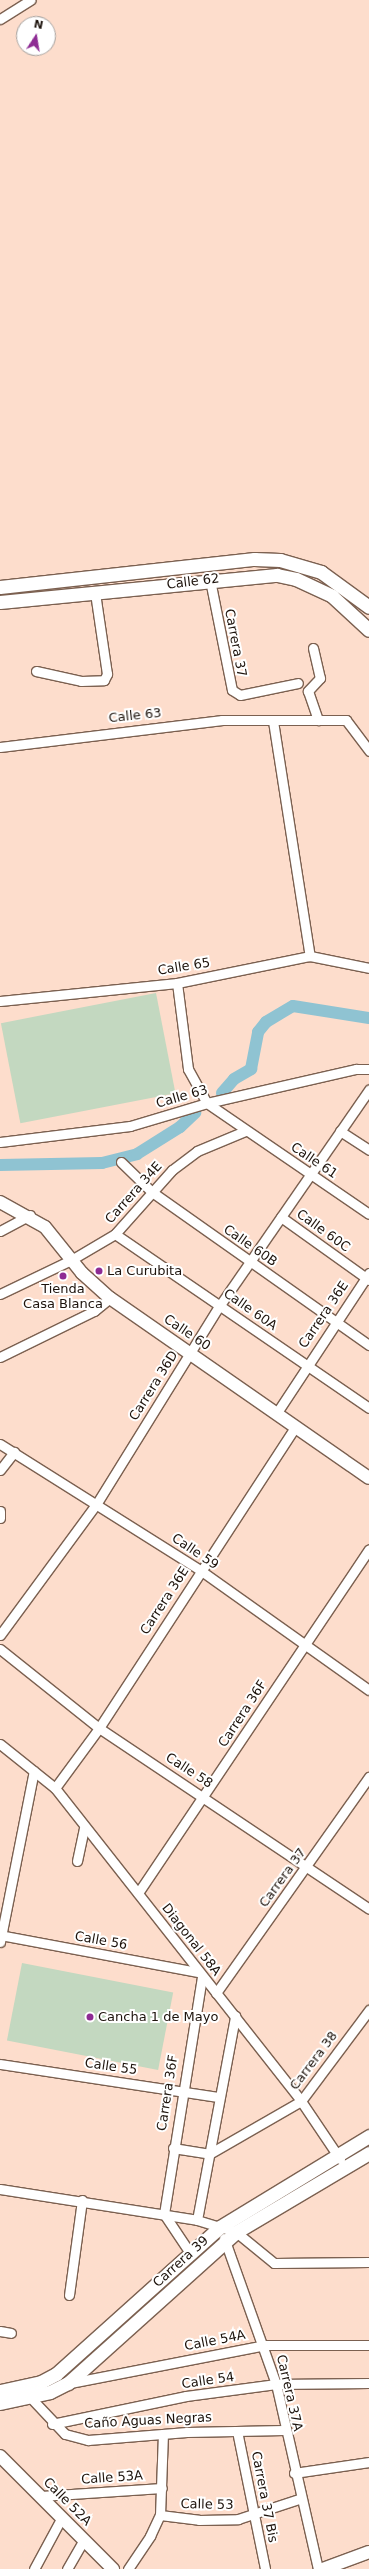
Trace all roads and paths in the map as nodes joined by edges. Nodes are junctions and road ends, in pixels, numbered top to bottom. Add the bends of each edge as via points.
1 (30, 0) edge
2 (0, 19) edge
3 (210, 580) junction
4 (0, 587) edge
5 (95, 593) junction
6 (0, 602) edge
7 (369, 606) edge
8 (369, 630) edge
9 (313, 648) dead end
10 (36, 671) dead end
11 (298, 683) dead end
12 (318, 720) junction
13 (273, 721) junction
14 (0, 746) edge
15 (369, 751) edge
16 (310, 956) junction
17 (369, 968) edge
18 (177, 983) junction
19 (0, 1000) edge
20 (369, 1069) edge
21 (369, 1090) edge
22 (207, 1103) junction
23 (245, 1131) junction
24 (340, 1131) junction
25 (0, 1142) edge
26 (369, 1150) edge
27 (121, 1162) dead end
28 (311, 1174) junction
29 (152, 1192) junction
30 (0, 1202) edge
31 (369, 1214) edge
32 (30, 1215) junction
33 (281, 1217) junction
34 (0, 1231) edge
35 (115, 1234) junction
36 (71, 1260) junction
37 (250, 1262) junction
38 (368, 1277) edge
39 (0, 1294) edge
40 (110, 1298) junction
41 (220, 1305) junction
42 (335, 1321) junction
43 (369, 1344) edge
44 (191, 1352) junction
45 (0, 1357) edge
46 (307, 1365) junction
47 (369, 1408) edge
48 (276, 1414) junction
49 (295, 1427) junction
50 (0, 1444) edge
51 (14, 1452) junction
52 (0, 1470) edge
53 (369, 1478) edge
54 (97, 1502) junction
55 (0, 1511) edge
56 (0, 1518) edge
57 (369, 1549) edge
58 (200, 1570) junction
59 (0, 1635) edge
60 (304, 1644) junction
61 (0, 1649) edge
62 (369, 1690) edge
63 (99, 1728) junction
64 (0, 1744) edge
65 (34, 1771) junction
66 (369, 1777) edge
67 (55, 1788) junction
68 (205, 1797) junction
69 (84, 1827) junction
70 (77, 1861) dead end
71 (307, 1868) junction
72 (138, 1893) junction
73 (369, 1909) edge
74 (0, 1937) edge
75 (200, 1974) junction
76 (216, 1993) junction
77 (369, 2010) edge
78 (235, 2016) junction
79 (0, 2064) edge
80 (181, 2091) junction
81 (219, 2096) junction
82 (301, 2101) junction
83 (369, 2136) edge
84 (173, 2148) junction
85 (369, 2153) edge
86 (209, 2154) junction
87 (336, 2154) junction
88 (344, 2167) junction
89 (0, 2189) edge
90 (82, 2200) junction
91 (164, 2214) junction
92 (197, 2220) junction
93 (220, 2226) junction
94 (236, 2232) junction
95 (225, 2241) junction
96 (190, 2253) junction
97 (369, 2262) edge
98 (69, 2295) dead end
99 (0, 2331) edge
100 (11, 2333) dead end
101 (265, 2345) junction
102 (369, 2345) edge
103 (68, 2383) junction
104 (369, 2383) edge
105 (276, 2384) junction
106 (0, 2391) edge
107 (30, 2397) junction
108 (0, 2403) edge
109 (52, 2424) junction
110 (284, 2430) junction
111 (237, 2431) junction
112 (163, 2434) junction
113 (0, 2457) edge
114 (369, 2462) edge
115 (294, 2473) junction
116 (162, 2488) junction
117 (41, 2496) junction
118 (300, 2499) junction
119 (160, 2515) junction
120 (253, 2516) junction
121 (62, 2517) junction
122 (84, 2539) junction
123 (369, 2552) edge
124 (34, 2569) edge
125 (67, 2569) edge
126 (113, 2569) edge
127 (128, 2569) edge
128 (265, 2569) edge
129 (318, 2569) edge
130 (323, 2569) edge

1 - 2 street
3 - 5 main road, Calle 62
3 - 8 main road, Calle 62 via 259,574 296,579 332,596
3 - 11 street, Carrera 37 via 232,690 240,695
4 - 7 main road, Calle 62 via 254,559 280,560 321,572
5 - 6 main road, Calle 62
5 - 10 street via 107,674 101,681 81,681
9 - 12 street via 320,678 308,691
12 - 13 street, Calle 63
12 - 15 street, Calle 63 via 346,720
13 - 14 street, Calle 63 via 222,720
13 - 16 street
16 - 17 street, Calle 65
16 - 18 street, Calle 65
18 - 19 street, Calle 65
18 - 22 street via 188,1070
20 - 22 street, Calle 63 via 356,1069
21 - 24 street, Carrera 36D
22 - 23 street
22 - 25 street, Calle 63 via 130,1126
23 - 28 street, Calle 61
23 - 29 street, Carrera 34E via 197,1151
24 - 26 street
24 - 28 street, Carrera 36D
27 - 29 street, Calle 60B
28 - 31 street, Calle 61
28 - 33 street, Carrera 36D
29 - 35 street, Carrera 34E
29 - 37 street, Calle 60B
30 - 32 street, Calle 60
32 - 34 street
32 - 36 street, Calle 60 via 45,1227
33 - 37 street, Carrera 36D
33 - 38 street, Calle 60C
35 - 36 street, Carrera 34E
35 - 41 street, Calle 60A
36 - 39 street, Carrera 34E
36 - 40 street, Calle 60
37 - 41 street, Carrera 36D
37 - 42 street, Calle 60B
38 - 42 street, Carrera 36E
40 - 44 street, Calle 60
40 - 45 street via 94,1311
41 - 44 street, Carrera 36D
41 - 46 street, Calle 60A
42 - 43 street, Calle 60B
42 - 46 street, Carrera 36E
44 - 48 street, Calle 60
44 - 54 street, Carrera 36D
46 - 47 street, Calle 60A
46 - 48 street, Carrera 36E
48 - 49 street, Calle 60
49 - 53 street, Calle 60
49 - 58 street, Carrera 36E
50 - 51 street, Calle 59
51 - 52 street
51 - 54 street, Calle 59
54 - 58 street, Calle 59
54 - 59 street, Carrera 36D
55 - 56 street
57 - 60 street, Carrera 36F
58 - 60 street, Calle 59
58 - 63 street, Carrera 36E
60 - 62 street, Calle 59
60 - 68 street, Carrera 36F
61 - 63 street, Calle 58
63 - 67 street, Carrera 36E
63 - 68 street, Calle 58
64 - 65 street, Diagonal 58A
65 - 67 street, Diagonal 58A
65 - 74 street
66 - 71 street, Carrera 37
67 - 69 street, Diagonal 58A
68 - 71 street, Calle 58
68 - 72 street, Carrera 36F
69 - 70 street
69 - 72 street, Diagonal 58A
71 - 73 street, Calle 58
71 - 76 street, Carrera 37
72 - 75 street, Diagonal 58A
74 - 75 street, Calle 56
75 - 76 street, Diagonal 58A
75 - 80 street, Carrera 36F
76 - 78 street, Diagonal 58A
77 - 82 street, Carrera 38
78 - 81 street
78 - 82 street, Diagonal 58A
79 - 80 street, Calle 55
80 - 81 street, Calle 55
80 - 84 street, Carrera 36F
81 - 86 street
82 - 86 street, Carrera 38
82 - 87 street, Diagonal 58A
83 - 87 main road, Carrera 39
84 - 86 street
84 - 91 street, Carrera 36F
85 - 88 main road, Carrera 39
86 - 92 street
87 - 88 street, Diagonal 58A
87 - 93 main road, Carrera 39
88 - 94 main road, Carrera 39
89 - 90 street
90 - 91 street
90 - 98 street
91 - 92 street
91 - 96 street
92 - 93 street
93 - 94 street
93 - 95 street, Carrera 37A
93 - 96 main road, Carrera 39
94 - 95 main road, Carrera 39
94 - 97 street via 274,2262
95 - 101 street, Carrera 37A
95 - 103 main road, Carrera 39
96 - 106 main road, Carrera 39 via 56,2374 41,2382
99 - 100 street
101 - 102 street, Calle 54A
101 - 103 street, Calle 54A
101 - 105 street, Carrera 37A
103 - 107 main road, Carrera 39
104 - 105 street, Calle 54
105 - 109 street, Calle 54 via 186,2396
105 - 110 street, Carrera 37A
107 - 108 main road, Carrera 39
107 - 109 street, Caño Aguas Negras
109 - 112 street, Caño Aguas Negras via 65,2434 88,2440
110 - 111 street, Caño Aguas Negras
110 - 115 street, Carrera 37A
111 - 112 street, Caño Aguas Negras
111 - 120 street, Carrera 37 Bis
112 - 116 street
113 - 117 street, Calle 52A
114 - 115 street
115 - 118 street, Carrera 37A
116 - 117 street, Calle 53A
116 - 119 street
117 - 121 street, Calle 52A
118 - 120 street, Calle 53
118 - 129 street, Carrera 37A
119 - 120 street, Calle 53 via 199,2520
119 - 127 street via 150,2536
120 - 128 street, Carrera 37 Bis
121 - 122 street, Calle 52A
121 - 124 street
122 - 125 street
122 - 126 street, Calle 52A
123 - 130 street

